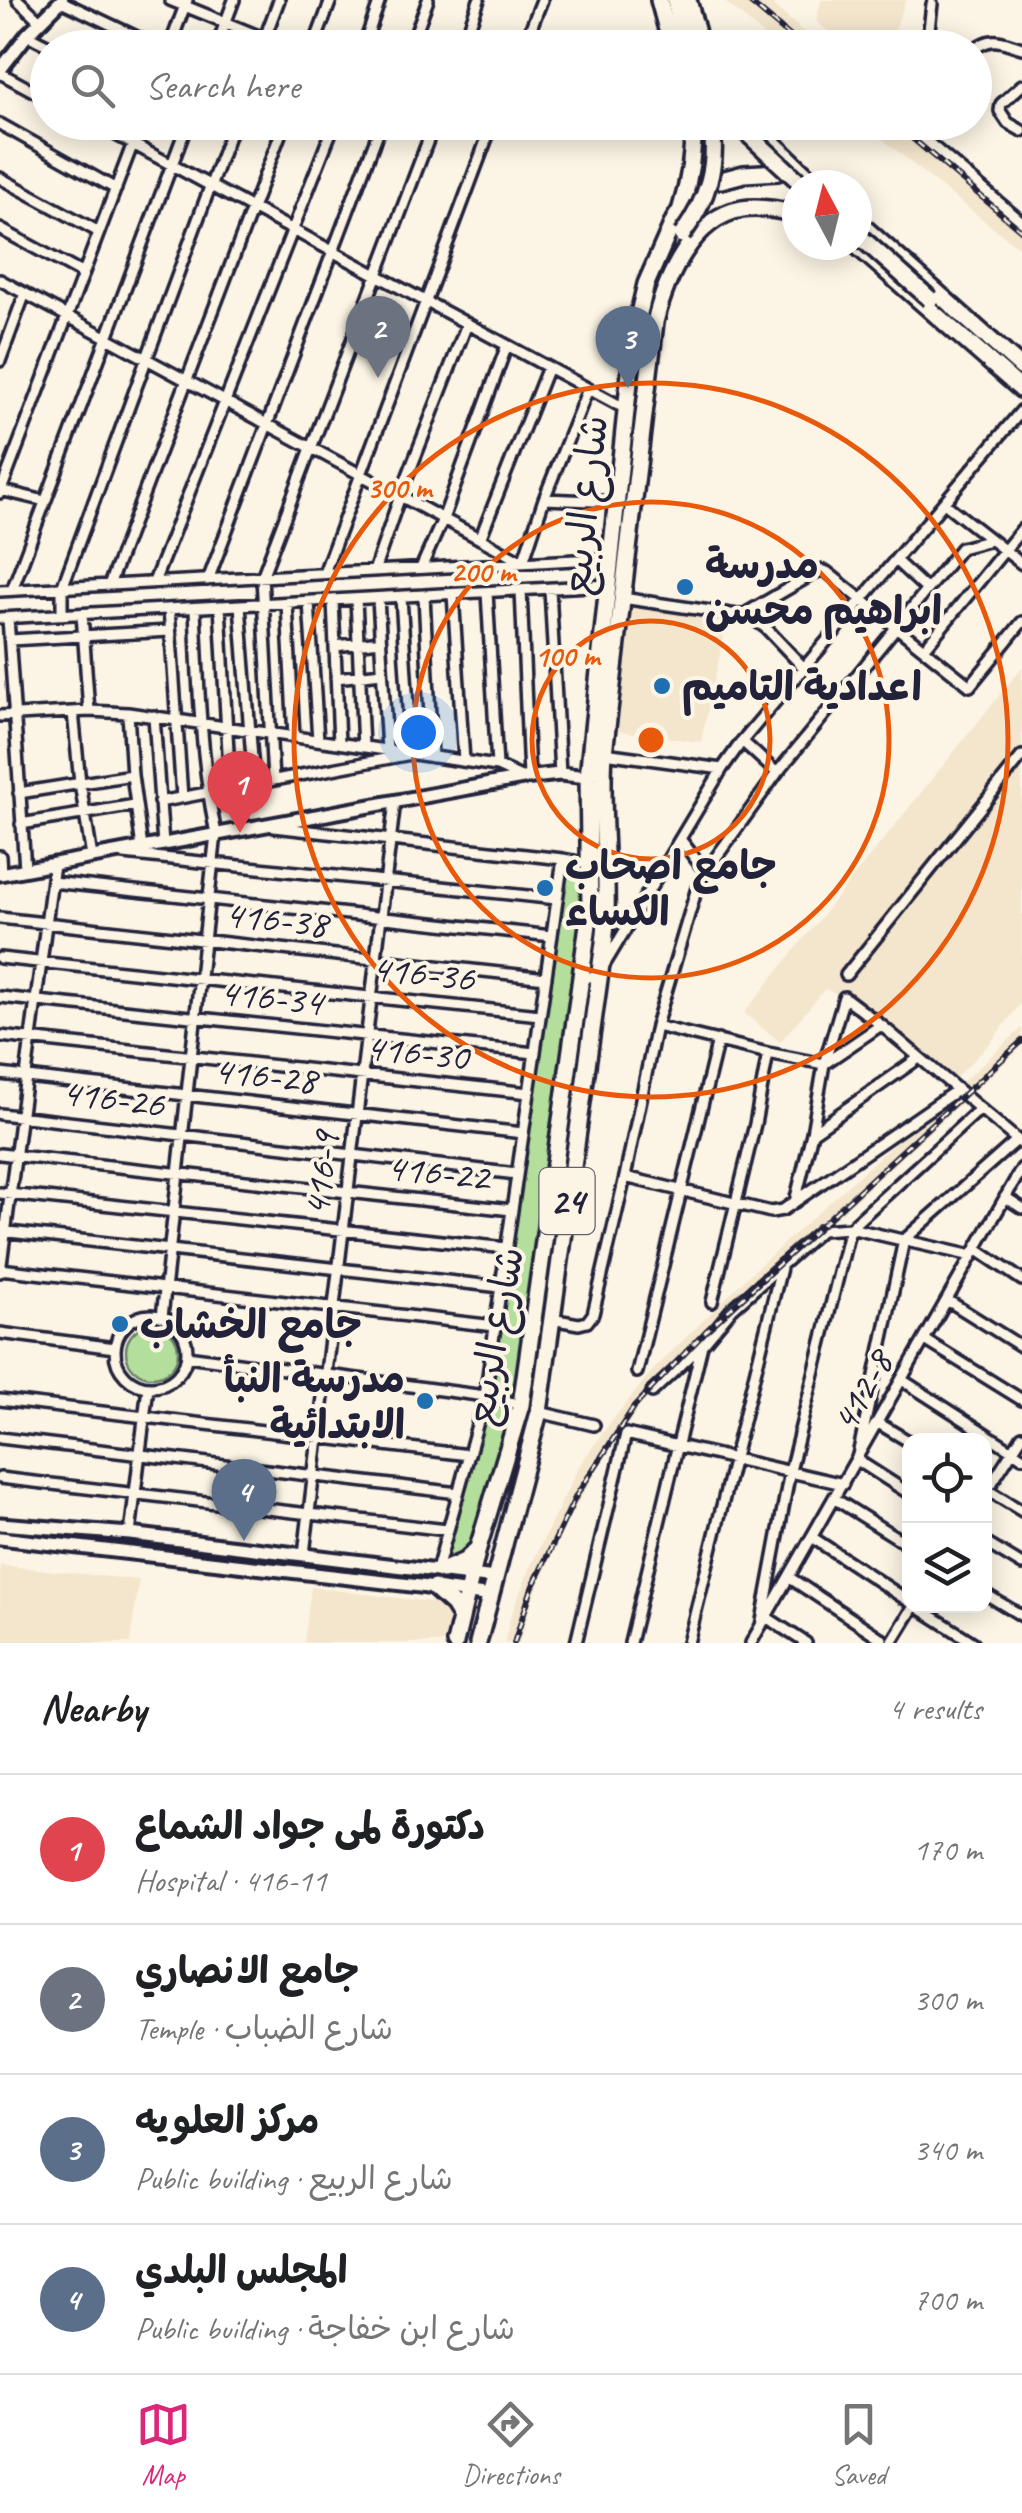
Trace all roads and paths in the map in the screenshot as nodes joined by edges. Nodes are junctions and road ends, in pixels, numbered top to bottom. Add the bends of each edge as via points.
1 (18, 0) edge
2 (61, 0) edge
3 (170, 0) edge
4 (234, 0) edge
5 (279, 0) edge
6 (331, 0) edge
7 (380, 0) edge
8 (428, 0) edge
9 (479, 0) edge
10 (542, 0) edge
11 (688, 0) edge
12 (661, 1) edge
13 (186, 3) edge
14 (932, 4) dead end
15 (40, 21) junction
16 (225, 22) junction
17 (32, 30) edge
18 (123, 30) edge
19 (176, 30) edge
20 (222, 30) edge
21 (239, 30) edge
22 (268, 30) edge
23 (320, 30) edge
24 (369, 30) edge
25 (417, 30) edge
26 (468, 30) edge
27 (530, 30) edge
28 (668, 30) edge
29 (676, 30) edge
30 (696, 30) edge
31 (929, 30) edge
32 (30, 33) edge
33 (28, 35) joint
34 (992, 40) edge
35 (0, 46) edge
36 (1022, 48) edge
37 (10, 55) junction
38 (0, 72) edge
39 (1022, 85) edge
40 (30, 88) edge
41 (0, 124) edge
42 (1022, 131) edge
43 (125, 140) edge
44 (133, 140) edge
45 (181, 140) edge
46 (227, 140) edge
47 (278, 140) edge
48 (327, 140) edge
49 (375, 140) edge
50 (428, 140) edge
51 (487, 140) edge
52 (694, 140) edge
53 (713, 140) edge
54 (756, 140) edge
55 (770, 140) edge
56 (925, 140) edge
57 (132, 144) junction
58 (172, 165) junction
59 (790, 170) edge
60 (801, 170) edge
61 (778, 172) dead end
62 (0, 178) edge
63 (721, 180) dead end
64 (210, 186) junction
65 (116, 188) junction
66 (695, 201) junction
67 (252, 208) junction
68 (782, 211) edge
69 (1022, 222) edge
70 (0, 229) edge
71 (292, 230) junction
72 (99, 232) junction
73 (700, 234) junction
74 (872, 235) edge
75 (872, 247) edge
76 (889, 250) junction
77 (333, 252) junction
78 (872, 259) edge
79 (877, 263) junction
80 (83, 274) junction
81 (376, 275) junction
82 (0, 280) edge
83 (25, 293) junction
84 (426, 302) junction
85 (67, 316) junction
86 (468, 324) junction
87 (107, 337) junction
88 (507, 345) junction
89 (146, 359) junction
90 (0, 361) edge
91 (548, 367) junction
92 (1022, 368) edge
93 (1022, 378) edge
94 (187, 381) junction
95 (588, 388) junction
96 (1022, 390) edge
97 (225, 402) junction
98 (626, 409) junction
99 (1022, 410) edge
100 (268, 424) junction
101 (312, 447) junction
102 (361, 475) junction
103 (0, 491) edge
104 (400, 496) junction
105 (618, 496) junction
106 (544, 499) junction
107 (45, 501) junction
108 (944, 503) junction
109 (443, 519) junction
110 (1022, 529) edge
111 (480, 539) junction
112 (992, 540) junction
113 (1004, 551) junction
114 (612, 558) junction
115 (896, 561) junction
116 (523, 562) junction
117 (1022, 564) edge
118 (421, 568) junction
119 (374, 570) junction
120 (324, 573) junction
121 (262, 577) junction
122 (208, 580) junction
123 (154, 582) junction
124 (109, 585) junction
125 (609, 585) junction
126 (62, 588) junction
127 (550, 588) junction
128 (926, 589) junction
129 (12, 590) junction
130 (521, 590) junction
131 (0, 591) edge
132 (488, 592) junction
133 (453, 594) junction
134 (424, 596) junction
135 (401, 597) junction
136 (378, 598) junction
137 (622, 598) junction
138 (356, 599) junction
139 (333, 600) junction
140 (863, 601) junction
141 (310, 602) junction
142 (288, 603) junction
143 (264, 604) junction
144 (220, 606) junction
145 (240, 606) junction
146 (195, 608) junction
147 (168, 609) junction
148 (82, 614) junction
149 (62, 615) junction
150 (743, 615) junction
151 (4, 618) edge
152 (1022, 622) edge
153 (896, 626) junction
154 (170, 631) junction
155 (85, 636) junction
156 (10, 640) junction
157 (380, 641) junction
158 (358, 643) junction
159 (335, 646) junction
160 (924, 649) junction
161 (804, 668) junction
162 (382, 673) junction
163 (360, 676) junction
164 (336, 678) junction
165 (89, 711) junction
166 (73, 712) junction
167 (128, 713) junction
168 (14, 715) junction
169 (0, 716) edge
170 (154, 716) junction
171 (175, 719) junction
172 (200, 723) junction
173 (226, 727) junction
174 (248, 730) junction
175 (270, 733) junction
176 (294, 737) junction
177 (318, 740) junction
178 (742, 742) junction
179 (339, 743) junction
180 (363, 747) junction
181 (387, 750) junction
182 (604, 753) junction
183 (411, 754) junction
184 (1022, 756) edge
185 (432, 757) junction
186 (464, 761) junction
187 (496, 766) junction
188 (722, 769) junction
189 (777, 772) junction
190 (132, 774) junction
191 (560, 774) junction
192 (526, 777) junction
193 (588, 777) junction
194 (274, 780) junction
195 (80, 783) junction
196 (254, 784) junction
197 (230, 788) junction
198 (19, 793) junction
199 (207, 793) junction
200 (182, 797) junction
201 (395, 801) junction
202 (159, 802) junction
203 (135, 804) junction
204 (84, 814) junction
205 (21, 824) junction
206 (266, 826) junction
207 (216, 834) junction
208 (680, 839) junction
209 (390, 840) junction
210 (163, 844) junction
211 (142, 848) junction
212 (116, 853) junction
213 (0, 856) edge
214 (92, 858) junction
215 (563, 859) junction
216 (212, 863) junction
217 (54, 864) junction
218 (590, 864) junction
219 (26, 869) junction
220 (705, 870) junction
221 (0, 874) edge
222 (385, 881) junction
223 (52, 882) junction
224 (208, 899) junction
225 (557, 900) junction
226 (0, 918) edge
227 (381, 918) junction
228 (46, 923) junction
229 (552, 936) junction
230 (204, 940) junction
231 (0, 958) edge
232 (376, 959) junction
233 (41, 962) junction
234 (600, 972) junction
235 (846, 975) dead end
236 (580, 977) junction
237 (546, 978) junction
238 (200, 979) junction
239 (371, 997) junction
240 (0, 998) edge
241 (36, 1001) junction
242 (540, 1015) junction
243 (196, 1018) junction
244 (881, 1025) junction
245 (656, 1026) junction
246 (0, 1036) edge
247 (366, 1036) junction
248 (31, 1039) junction
249 (718, 1040) junction
250 (768, 1053) junction
251 (535, 1054) junction
252 (191, 1056) junction
253 (919, 1058) junction
254 (824, 1064) junction
255 (0, 1074) edge
256 (362, 1075) junction
257 (26, 1077) junction
258 (957, 1090) junction
259 (529, 1093) junction
260 (187, 1096) junction
261 (980, 1109) junction
262 (0, 1114) edge
263 (357, 1115) junction
264 (21, 1117) junction
265 (812, 1132) junction
266 (523, 1133) junction
267 (182, 1136) junction
268 (1019, 1142) edge
269 (0, 1154) edge
270 (352, 1155) junction
271 (16, 1156) junction
272 (1022, 1168) edge
273 (178, 1173) junction
274 (517, 1174) junction
275 (625, 1177) junction
276 (681, 1189) junction
277 (348, 1192) junction
278 (5, 1193) edge
279 (1005, 1197) junction
280 (734, 1202) junction
281 (795, 1202) junction
282 (1022, 1208) edge
283 (512, 1210) junction
284 (174, 1212) junction
285 (850, 1228) junction
286 (343, 1230) junction
287 (3, 1231) edge
288 (904, 1240) junction
289 (506, 1248) junction
290 (170, 1250) junction
291 (974, 1252) junction
292 (782, 1264) junction
293 (338, 1268) junction
294 (0, 1271) edge
295 (1022, 1280) edge
296 (501, 1286) junction
297 (166, 1288) junction
298 (947, 1300) junction
299 (712, 1302) dead end
300 (334, 1307) junction
301 (162, 1317) junction
302 (551, 1319) junction
303 (495, 1326) junction
304 (0, 1334) edge
305 (924, 1340) junction
306 (702, 1345) junction
307 (1022, 1346) edge
308 (115, 1348) junction
309 (186, 1356) junction
310 (637, 1372) dead end
311 (326, 1375) junction
312 (902, 1380) junction
313 (148, 1386) junction
314 (652, 1392) dead end
315 (485, 1396) junction
316 (0, 1400) edge
317 (1022, 1400) edge
318 (521, 1405) junction
319 (539, 1412) junction
320 (144, 1417) junction
321 (878, 1423) junction
322 (594, 1425) dead end
323 (1022, 1436) edge
324 (318, 1437) junction
325 (902, 1437) edge
326 (0, 1438) edge
327 (678, 1446) junction
328 (468, 1454) junction
329 (1017, 1454) edge
330 (140, 1455) junction
331 (734, 1458) junction
332 (856, 1460) junction
333 (790, 1471) junction
334 (313, 1476) junction
335 (0, 1478) edge
336 (843, 1484) junction
337 (992, 1484) edge
338 (902, 1489) edge
339 (458, 1493) junction
340 (135, 1494) junction
341 (992, 1494) edge
342 (834, 1499) junction
343 (1022, 1511) edge
344 (308, 1514) junction
345 (0, 1524) edge
346 (448, 1530) junction
347 (130, 1534) junction
348 (0, 1538) edge
349 (812, 1538) junction
350 (902, 1541) edge
351 (992, 1547) edge
352 (478, 1548) junction
353 (304, 1554) junction
354 (1022, 1565) edge
355 (439, 1570) junction
356 (471, 1574) junction
357 (495, 1578) junction
358 (790, 1578) junction
359 (434, 1588) junction
360 (467, 1592) junction
361 (491, 1596) junction
362 (902, 1597) edge
363 (992, 1598) edge
364 (906, 1613) edge
365 (927, 1613) edge
366 (1022, 1616) edge
367 (461, 1618) junction
368 (763, 1621) junction
369 (884, 1642) edge
370 (455, 1643) edge
371 (478, 1643) edge
372 (576, 1643) edge
373 (630, 1643) edge
374 (688, 1643) edge
375 (751, 1643) edge
376 (806, 1643) edge
377 (974, 1643) edge

1 - 15 street
2 - 15 street
2 - 18 street
3 - 13 street
4 - 16 street
5 - 22 street
6 - 23 street
7 - 24 street
8 - 25 street
9 - 26 street
10 - 27 street
11 - 30 main road
12 - 28 main road
12 - 29 main road
13 - 16 street
13 - 19 street
14 - 31 street
15 - 17 street
16 - 20 street
16 - 21 street
32 - 33 street
33 - 37 street
34 - 36 street
35 - 37 street
37 - 38 street
38 - 40 street
39 - 42 street via 1000,111
41 - 65 street
43 - 57 street
44 - 57 street
45 - 58 street
46 - 64 street
47 - 67 street
48 - 71 street
49 - 77 street
50 - 81 street
51 - 84 street
52 - 66 main road
53 - 105 main road, bridge via 711,180 649,304 630,455
54 - 59 main road, bridge
55 - 60 main road
56 - 69 street
57 - 58 street
57 - 65 street
58 - 64 street
58 - 87 street
61 - 63 main road
62 - 72 street
64 - 67 street
64 - 89 street
65 - 72 street
66 - 73 main road via 708,218
66 - 98 main road, شارع الربيع / 24 via 646,284
67 - 71 street
67 - 94 street
68 - 73 main road via 739,209
70 - 80 street
71 - 77 street
71 - 97 street
72 - 80 street
73 - 137 main road, شارع الربيع / 24 via 674,270 655,322
74 - 76 main road
75 - 93 main road, bridge
76 - 79 main road
76 - 92 main road
77 - 81 street
77 - 100 street
78 - 79 main road
79 - 96 main road
80 - 85 street
81 - 84 street
81 - 101 street
82 - 83 street
83 - 85 street
83 - 90 street
84 - 86 street
84 - 102 street
85 - 87 street
85 - 103 street
86 - 88 street
86 - 104 street
87 - 89 street
87 - 107 street
88 - 91 street
88 - 109 street
89 - 94 street
89 - 126 street
91 - 95 street
91 - 111 street
94 - 97 street
94 - 124 street
95 - 98 street
95 - 106 street
97 - 100 street
97 - 123 street
98 - 105 main road, شارع الربيع / 24
99 - 108 street
100 - 101 street
100 - 122 street
101 - 102 street
101 - 121 street
102 - 104 street
102 - 120 street
103 - 107 street
104 - 109 street
104 - 119 street
105 - 106 street
105 - 114 main road, شارع الربيع / 24
106 - 116 street
107 - 129 street
108 - 112 street
108 - 115 street
109 - 111 street
109 - 118 street
110 - 113 street
111 - 116 street
112 - 113 street
112 - 128 street via 961,548
113 - 117 street
113 - 160 street
114 - 116 street
114 - 125 main road, شارع الربيع / 24
115 - 128 street
115 - 140 street
116 - 118 street
118 - 119 street
119 - 120 street
120 - 121 street
121 - 122 street
121 - 143 street
122 - 123 street
123 - 124 street
124 - 126 street
125 - 127 street
125 - 193 main road, شارع الربيع / 24
126 - 129 street
126 - 149 street
127 - 130 street
127 - 191 street
128 - 153 street
129 - 131 street
130 - 132 street
130 - 192 street
132 - 133 street
132 - 187 street
133 - 134 street
133 - 186 street
134 - 135 street
134 - 185 street
135 - 136 street
135 - 183 street
136 - 138 street
136 - 157 street
137 - 150 street
137 - 182 main road, شارع الربيع / 24
138 - 139 street
138 - 158 street
139 - 141 street
139 - 159 street
140 - 150 street via 820,570
140 - 153 street
140 - 161 street
141 - 142 street
141 - 177 street
142 - 143 street
142 - 176 street
143 - 145 street
143 - 175 street
144 - 145 street
144 - 146 street
144 - 173 street
145 - 174 street
146 - 147 street
146 - 172 street
147 - 148 street
147 - 154 street
148 - 149 street
148 - 155 street
149 - 151 street
150 - 161 street via 760,623
151 - 156 street
152 - 160 street via 970,686
153 - 160 street
153 - 189 street
154 - 155 street
154 - 171 street
155 - 156 street
155 - 165 street
156 - 168 street
157 - 158 street
157 - 162 street
158 - 159 street
158 - 163 street
159 - 164 street
161 - 178 street
162 - 163 street
162 - 181 street
163 - 164 street
163 - 180 street
164 - 179 street
165 - 166 street
165 - 167 street
166 - 168 street
166 - 195 street
167 - 170 street
167 - 190 street
168 - 169 street
168 - 198 street
170 - 171 street
170 - 202 street
171 - 172 street
171 - 200 street
172 - 173 street
172 - 199 street
173 - 174 street
173 - 197 street
174 - 175 street
174 - 196 street
175 - 176 street
175 - 194 street
176 - 177 street
177 - 179 street
178 - 188 street
178 - 189 street
179 - 180 street
180 - 181 street
181 - 183 street
182 - 188 street
182 - 234 main road, شارع الربيع / 24 via 606,922
183 - 185 street
183 - 194 street
184 - 235 street
185 - 186 street
186 - 187 street
187 - 192 street
188 - 208 street
189 - 220 street
190 - 195 street
190 - 203 street
191 - 192 street
191 - 193 street
192 - 201 street
193 - 218 main road, شارع الربيع / 24
194 - 196 street
195 - 198 street
195 - 204 street
196 - 197 street
197 - 199 street
198 - 205 street
199 - 200 street
199 - 207 street
200 - 202 street
201 - 206 street
201 - 209 street, 416-9
202 - 210 street
203 - 204 street
203 - 211 street
204 - 205 street
204 - 214 street
205 - 219 street
206 - 207 street
206 - 209 street
207 - 210 street
207 - 216 street
208 - 220 street
208 - 234 street
209 - 215 street
209 - 222 street, 416-9
210 - 211 street
211 - 212 street
212 - 214 street
212 - 216 street
213 - 221 street
214 - 217 street
215 - 218 street
215 - 225 street
216 - 222 street
216 - 224 street
217 - 219 street
217 - 223 street
218 - 236 main road, شارع الربيع / 24
219 - 221 street
220 - 245 street
222 - 225 street
222 - 227 street, 416-9
223 - 224 street
223 - 228 street
224 - 227 street
224 - 230 street
225 - 229 street
226 - 228 street, 416-38
227 - 229 street
227 - 232 street, 416-9
228 - 230 street, 416-38
228 - 233 street
229 - 237 street
230 - 232 street, 416-38
230 - 238 street
231 - 233 street, 416-36
232 - 237 street, 416-38
232 - 239 street, 416-9
233 - 238 street, 416-36
233 - 241 street
234 - 236 street
234 - 302 main road, شارع الربيع / 24
236 - 318 main road, شارع الربيع / 24
237 - 242 street
238 - 239 street, 416-36
238 - 243 street
239 - 242 street, 416-36
239 - 247 street, 416-9
240 - 241 street, 416-34
241 - 243 street, 416-34
241 - 248 street
242 - 251 street
243 - 247 street, 416-34
243 - 252 street
244 - 253 street
244 - 254 street
244 - 254 street via 844,997
245 - 249 street
245 - 275 street
246 - 248 street, 416-30
247 - 251 street, 416-34
247 - 256 street, 416-9
248 - 252 street, 416-30
248 - 257 street
249 - 250 street
249 - 276 street
250 - 254 street
250 - 280 street
251 - 259 street
252 - 256 street, 416-30
252 - 260 street
253 - 258 street
253 - 265 street
254 - 265 street
255 - 257 street, 416-28
256 - 259 street, 416-30
256 - 263 street, 416-9
257 - 260 street, 416-28
257 - 264 street
258 - 261 street
258 - 281 street
259 - 266 street
260 - 263 street, 416-28
260 - 267 street
261 - 268 street
261 - 285 street
262 - 264 street, 416-26
263 - 266 street, 416-28
263 - 270 street, 416-9
264 - 267 street, 416-26
264 - 271 street
265 - 281 street
266 - 274 street
267 - 270 street, 416-26
267 - 273 street
268 - 288 street
269 - 271 street, 416-22
270 - 274 street, 416-26
270 - 277 street, 416-9
271 - 273 street, 416-22
271 - 278 street
272 - 279 street, 412-8
273 - 277 street, 416-22
273 - 284 street
274 - 283 street
275 - 276 street
275 - 302 street via 593,1314 579,1324
276 - 280 street
276 - 310 street
277 - 283 street, 416-22
277 - 286 street, 416-9
278 - 284 street
278 - 287 street
279 - 282 street
279 - 291 street, 412-8
280 - 281 street via 771,1212
280 - 299 street
283 - 289 street
284 - 286 street
284 - 290 street
285 - 288 street
285 - 292 street via 821,1230
285 - 333 street
286 - 289 street
286 - 293 street, 416-9
287 - 290 street
287 - 294 street
288 - 291 street
288 - 332 street
289 - 296 street
290 - 293 street
290 - 297 street
291 - 295 street
291 - 298 street, 412-8
292 - 306 street
292 - 331 street
293 - 296 street
293 - 300 street, 416-9
294 - 297 street
296 - 303 street
297 - 300 street
297 - 301 street
298 - 305 street, 412-8
298 - 307 street
300 - 303 street
300 - 311 street, 416-9
301 - 308 street via 131,1321
301 - 309 street via 184,1336
302 - 319 main road, شارع الربيع / 24
303 - 315 street
304 - 308 street
305 - 312 street, 412-8
305 - 317 street
306 - 314 street
306 - 327 street
308 - 313 street via 120,1370
309 - 311 street
309 - 313 street via 169,1382
311 - 315 street
311 - 324 street, 416-9
312 - 321 street, 412-8
312 - 329 street
313 - 320 street
315 - 318 street
315 - 328 street
316 - 320 street
318 - 352 main road, شارع الربيع / 24
319 - 322 street
319 - 357 main road, شارع الربيع / 24
320 - 324 street
320 - 330 street
321 - 325 street
321 - 332 street, 412-8
323 - 329 street
324 - 328 street
324 - 334 street, 416-9
326 - 330 street
327 - 331 street
327 - 372 street via 626,1434
327 - 373 street
328 - 339 street
329 - 337 street
330 - 334 street
330 - 340 street
331 - 333 street
331 - 374 street
332 - 336 street, 412-8
332 - 338 street
333 - 336 street
333 - 368 street
334 - 339 street
334 - 344 street, 416-9
335 - 340 street
336 - 342 street, 412-8
339 - 346 street
340 - 344 street
340 - 347 street
341 - 343 street
342 - 349 street, 412-8
342 - 350 street
344 - 346 street
344 - 353 street, 416-9
345 - 347 street
346 - 355 street
347 - 353 street
348 - 359 street
349 - 358 street, 412-8
349 - 362 street
351 - 354 street
352 - 355 main road
352 - 356 main road, شارع الربيع / 24
353 - 355 street
355 - 356 street
355 - 359 street
356 - 357 street
356 - 360 main road, شارع الربيع / 24
357 - 361 main road, شارع الربيع / 24
358 - 368 street, 412-8
358 - 369 street
359 - 360 street
359 - 367 main road
360 - 361 street
360 - 367 main road, شارع الربيع / 24
361 - 371 main road, شارع الربيع / 24
363 - 366 street
364 - 369 street
365 - 377 street
367 - 370 main road, شارع الربيع / 24
368 - 375 street, 412-8
368 - 376 street

